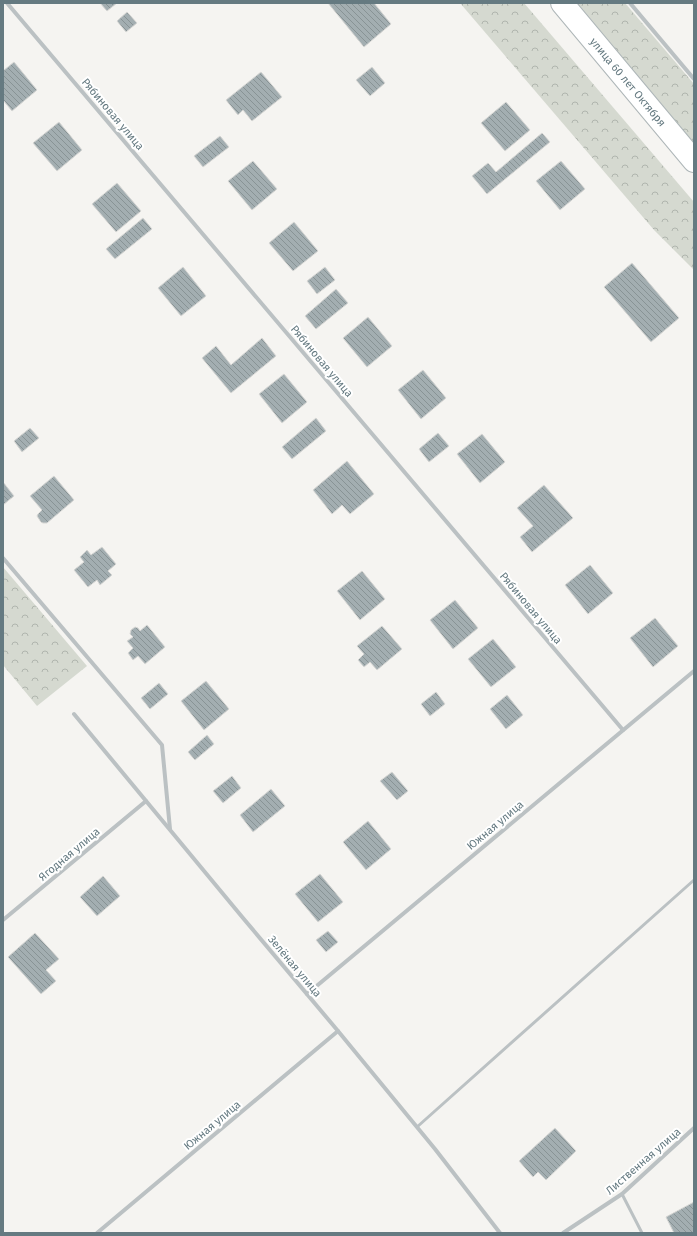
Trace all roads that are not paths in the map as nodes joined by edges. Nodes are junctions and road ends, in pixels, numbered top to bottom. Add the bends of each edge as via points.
1 (7, 3) edge
2 (562, 3) edge
3 (630, 3) edge
4 (694, 79) edge
5 (694, 161) edge
6 (3, 558) edge
7 (694, 671) edge
8 (74, 714) dead end
9 (623, 730) junction
10 (146, 801) junction
11 (170, 830) junction
12 (694, 880) edge
13 (3, 920) edge
14 (307, 994) junction
15 (338, 1031) junction
16 (416, 1126) junction
17 (694, 1128) edge
18 (622, 1194) junction
19 (97, 1233) edge
20 (500, 1233) edge
21 (563, 1233) edge
22 (642, 1233) edge

1 - 9 street, Рябиновая улица
2 - 5 street, улица 60 лет Октября
3 - 4 street
6 - 11 street via 162,745
7 - 9 street, Южная улица
8 - 10 street, Зелёная улица
9 - 14 street, Южная улица
10 - 11 street, Зелёная улица
10 - 13 street, Ягодная улица
11 - 14 street, Зелёная улица
12 - 16 lane
14 - 15 street, Зелёная улица
15 - 16 street, Зелёная улица
15 - 19 street, Южная улица
16 - 20 street, Зелёная улица
17 - 18 street, Лиственная улица
18 - 21 street, Лиственная улица
18 - 22 lane

